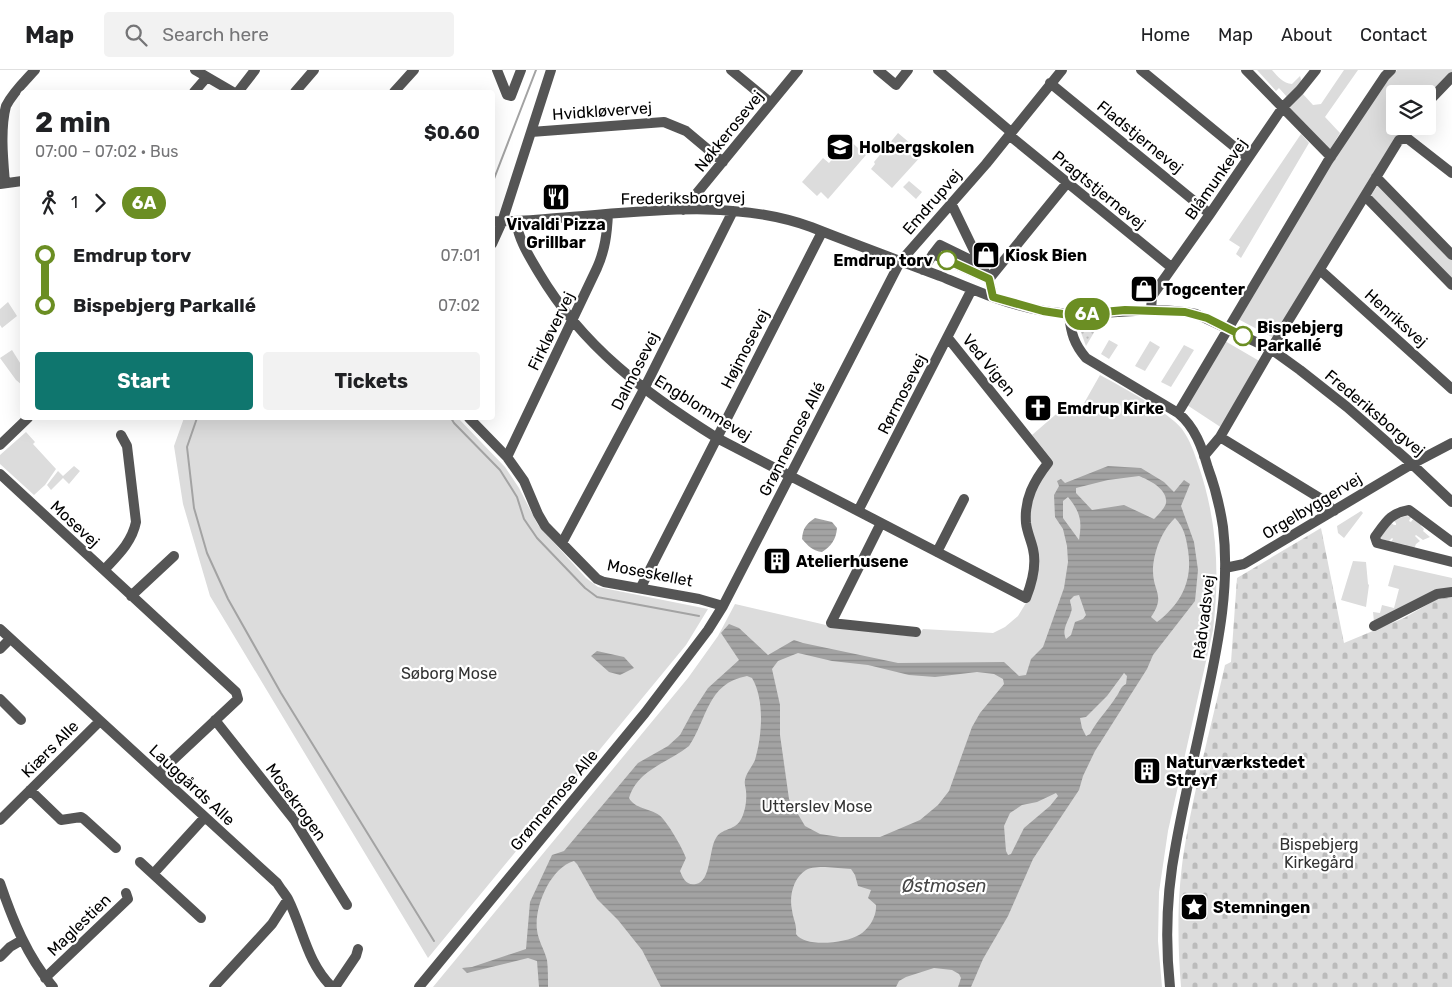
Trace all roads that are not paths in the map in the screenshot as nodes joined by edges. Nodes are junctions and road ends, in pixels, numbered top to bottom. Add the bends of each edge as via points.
1 (35, 70) edge
2 (195, 70) edge
3 (255, 70) edge
4 (314, 70) edge
5 (414, 70) edge
6 (497, 70) edge
7 (520, 70) edge
8 (551, 70) edge
9 (731, 70) edge
10 (798, 70) edge
11 (878, 70) edge
12 (908, 70) edge
13 (938, 70) edge
14 (1141, 70) edge
15 (1246, 70) edge
16 (1316, 70) edge
17 (1391, 70) edge
18 (1059, 71) edge
19 (207, 77) junction
20 (1452, 77) edge
21 (1050, 83) junction
22 (196, 90) edge
23 (230, 90) edge
24 (240, 90) edge
25 (296, 90) edge
26 (396, 90) edge
27 (1436, 94) edge
28 (771, 103) junction
29 (1282, 107) junction
30 (531, 132) junction
31 (1010, 134) junction
32 (1407, 135) edge
33 (1407, 138) junction
34 (1248, 158) junction
35 (1330, 158) junction
36 (723, 162) junction
37 (1452, 173) edge
38 (1376, 177) junction
39 (20, 181) edge
40 (3, 183) edge
41 (1067, 183) junction
42 (1365, 196) junction
43 (951, 204) junction
44 (683, 210) junction
45 (734, 211) junction
46 (608, 214) junction
47 (1210, 214) junction
48 (516, 221) junction
49 (497, 222) edge
50 (822, 232) junction
51 (933, 254) junction
52 (1452, 256) edge
53 (900, 262) junction
54 (981, 265) junction
55 (1172, 267) junction
56 (923, 270) junction
57 (1320, 270) junction
58 (989, 279) junction
59 (1452, 285) edge
60 (972, 289) junction
61 (993, 297) junction
62 (1151, 310) junction
63 (1069, 315) junction
64 (573, 322) junction
65 (1228, 328) junction
66 (948, 338) junction
67 (1271, 349) junction
68 (644, 388) junction
69 (1452, 389) edge
70 (1178, 413) junction
71 (26, 420) edge
72 (472, 420) edge
73 (121, 435) dead end
74 (1220, 437) junction
75 (717, 438) junction
76 (1452, 443) edge
77 (0, 444) edge
78 (1204, 456) junction
79 (507, 457) junction
80 (1412, 464) junction
81 (0, 474) edge
82 (790, 476) junction
83 (964, 499) dead end
84 (1452, 502) edge
85 (1334, 511) junction
86 (858, 512) junction
87 (882, 523) junction
88 (1452, 542) edge
89 (562, 543) junction
90 (938, 552) junction
91 (174, 556) dead end
92 (1452, 562) edge
93 (1225, 568) junction
94 (104, 570) junction
95 (641, 587) junction
96 (1452, 592) edge
97 (131, 596) junction
98 (1026, 598) joint
99 (723, 606) junction
100 (1374, 626) dead end
101 (0, 629) edge
102 (708, 630) joint
103 (916, 632) dead end
104 (10, 638) junction
105 (0, 649) edge
106 (0, 698) edge
107 (21, 720) dead end
108 (215, 720) junction
109 (100, 721) junction
110 (158, 774) junction
111 (30, 790) junction
112 (205, 818) junction
113 (0, 820) edge
114 (116, 848) dead end
115 (140, 862) dead end
116 (153, 874) junction
117 (0, 883) edge
118 (126, 893) dead end
119 (288, 898) junction
120 (347, 905) dead end
121 (201, 918) dead end
122 (22, 940) junction
123 (358, 949) dead end
124 (0, 957) edge
125 (45, 978) junction
126 (53, 987) edge
127 (214, 987) edge
128 (333, 987) edge
129 (419, 987) edge
130 (1170, 987) edge

1 - 40 street via 11,98 2,118
2 - 19 street
3 - 24 street
4 - 25 street
5 - 26 street
6 - 7 street via 507,95 511,96
8 - 30 street
9 - 28 street
10 - 28 street, Nøkkerosevej
11 - 12 street via 896,85
13 - 31 street, Pragtstjernevej
14 - 34 street
15 - 29 street
16 - 29 street, Blåmunkevej
17 - 35 street
18 - 21 street, Emdrupvej
19 - 22 street
19 - 23 street
20 - 27 street
21 - 31 street, Emdrupvej
21 - 47 street, Fladstjernevej
28 - 36 street, Nøkkerosevej
29 - 34 street, Blåmunkevej
29 - 35 street
30 - 36 street, Hvidkløvervej via 664,122 686,131
30 - 49 street
31 - 41 street, Pragtstjernevej
31 - 43 street, Emdrupvej
32 - 33 street
33 - 37 street
33 - 38 street via 1399,140
34 - 47 street, Blåmunkevej
35 - 65 street
36 - 44 street, Nøkkerosevej
38 - 42 street
38 - 52 street
39 - 40 street
41 - 55 street, Pragtstjernevej
41 - 58 street
42 - 57 street
42 - 59 street
43 - 53 street, Emdrupvej
43 - 54 street
44 - 45 street, Frederiksborgvej
44 - 46 street, Frederiksborgvej
45 - 50 street, Frederiksborgvej via 790,220
45 - 68 street, Dalmosevej
46 - 48 street, Frederiksborgvej
46 - 64 street, Firkløvervej via 604,251
47 - 55 street, Blåmunkevej
48 - 49 street, Frederiksborgvej
48 - 64 street, Engblommevej via 522,244
50 - 53 street, Frederiksborgvej
50 - 75 street, Højmosevej
51 - 54 street via 940,245
51 - 56 street
51 - 58 street
53 - 56 street, Frederiksborgvej
53 - 82 street, Grønnemose Allé
54 - 58 street
55 - 62 street, Blåmunkevej via 1152,296
56 - 60 street, Frederiksborgvej
57 - 67 street
57 - 69 street, Henriksvej
58 - 61 street
60 - 61 street, Frederiksborgvej
60 - 66 street, Rørmosevej
61 - 63 street, Frederiksborgvej
62 - 63 street, Frederiksborgvej
62 - 65 street, Frederiksborgvej via 1196,314
63 - 70 street, Rådvadsvej via 1073,340 1086,358
64 - 68 street, Engblommevej via 607,358
64 - 79 street, Firkløvervej
65 - 67 street, Frederiksborgvej
65 - 70 street
66 - 86 street, Rørmosevej
66 - 98 street, Ved Vigen via 1048,463 1032,487 1028,500 1026,525 1034,567
67 - 74 street
67 - 80 street, Frederiksborgvej via 1347,407
68 - 75 street, Engblommevej
68 - 89 street, Dalmosevej
70 - 78 street, Rådvadsvej via 1193,429
71 - 77 street
72 - 79 street, Moseskellet
73 - 94 street via 127,446 135,531 130,542
74 - 78 street
74 - 85 street via 1323,500
75 - 82 street, Engblommevej
75 - 95 street, Højmosevej
76 - 80 street, Orgelbyggervej
78 - 93 street, Rådvadsvej via 1216,489 1223,526
79 - 89 street, Moseskellet via 524,481 542,520
80 - 84 street, Frederiksborgvej
80 - 85 street, Orgelbyggervej
81 - 94 street, Mosevej
82 - 86 street, Engblommevej
82 - 99 street, Grønnemose Allé
83 - 90 street
85 - 93 street, Orgelbyggervej via 1244,564
86 - 87 street, Engblommevej
87 - 90 street, Engblommevej
87 - 103 street via 831,623
88 - 92 street via 1409,510 1390,517 1375,537 1377,542 1385,545
89 - 95 street, Moseskellet via 597,579
90 - 98 street, Engblommevej
91 - 97 street
93 - 130 street, Rådvadsvej via 1215,659 1175,845 1169,896
94 - 97 street, Mosevej
95 - 99 street, Moseskellet via 700,598
96 - 100 street via 1437,594
97 - 108 street, Mosevej via 236,692 238,698
99 - 102 street, Grønnemose Allé
101 - 104 street, Lauggårds Alle
102 - 129 street, Grønnemose Alle via 645,713
104 - 105 street
104 - 109 street, Lauggårds Alle
106 - 107 street
108 - 110 street
108 - 120 street, Mosekrogen via 295,821
109 - 110 street, Lauggårds Alle
109 - 111 street, Kiærs Alle
110 - 112 street, Lauggårds Alle
111 - 113 street, Kiærs Alle
111 - 114 street via 61,820 81,817
112 - 116 street
112 - 119 street, Lauggårds Alle via 277,883
115 - 116 street
116 - 121 street
117 - 122 street
118 - 125 street, Maglestien via 128,899
119 - 127 street via 272,924
119 - 128 street, Lauggårds Alle via 315,967
122 - 124 street
122 - 125 street
123 - 128 street, Lauggårds Alle
125 - 126 street

